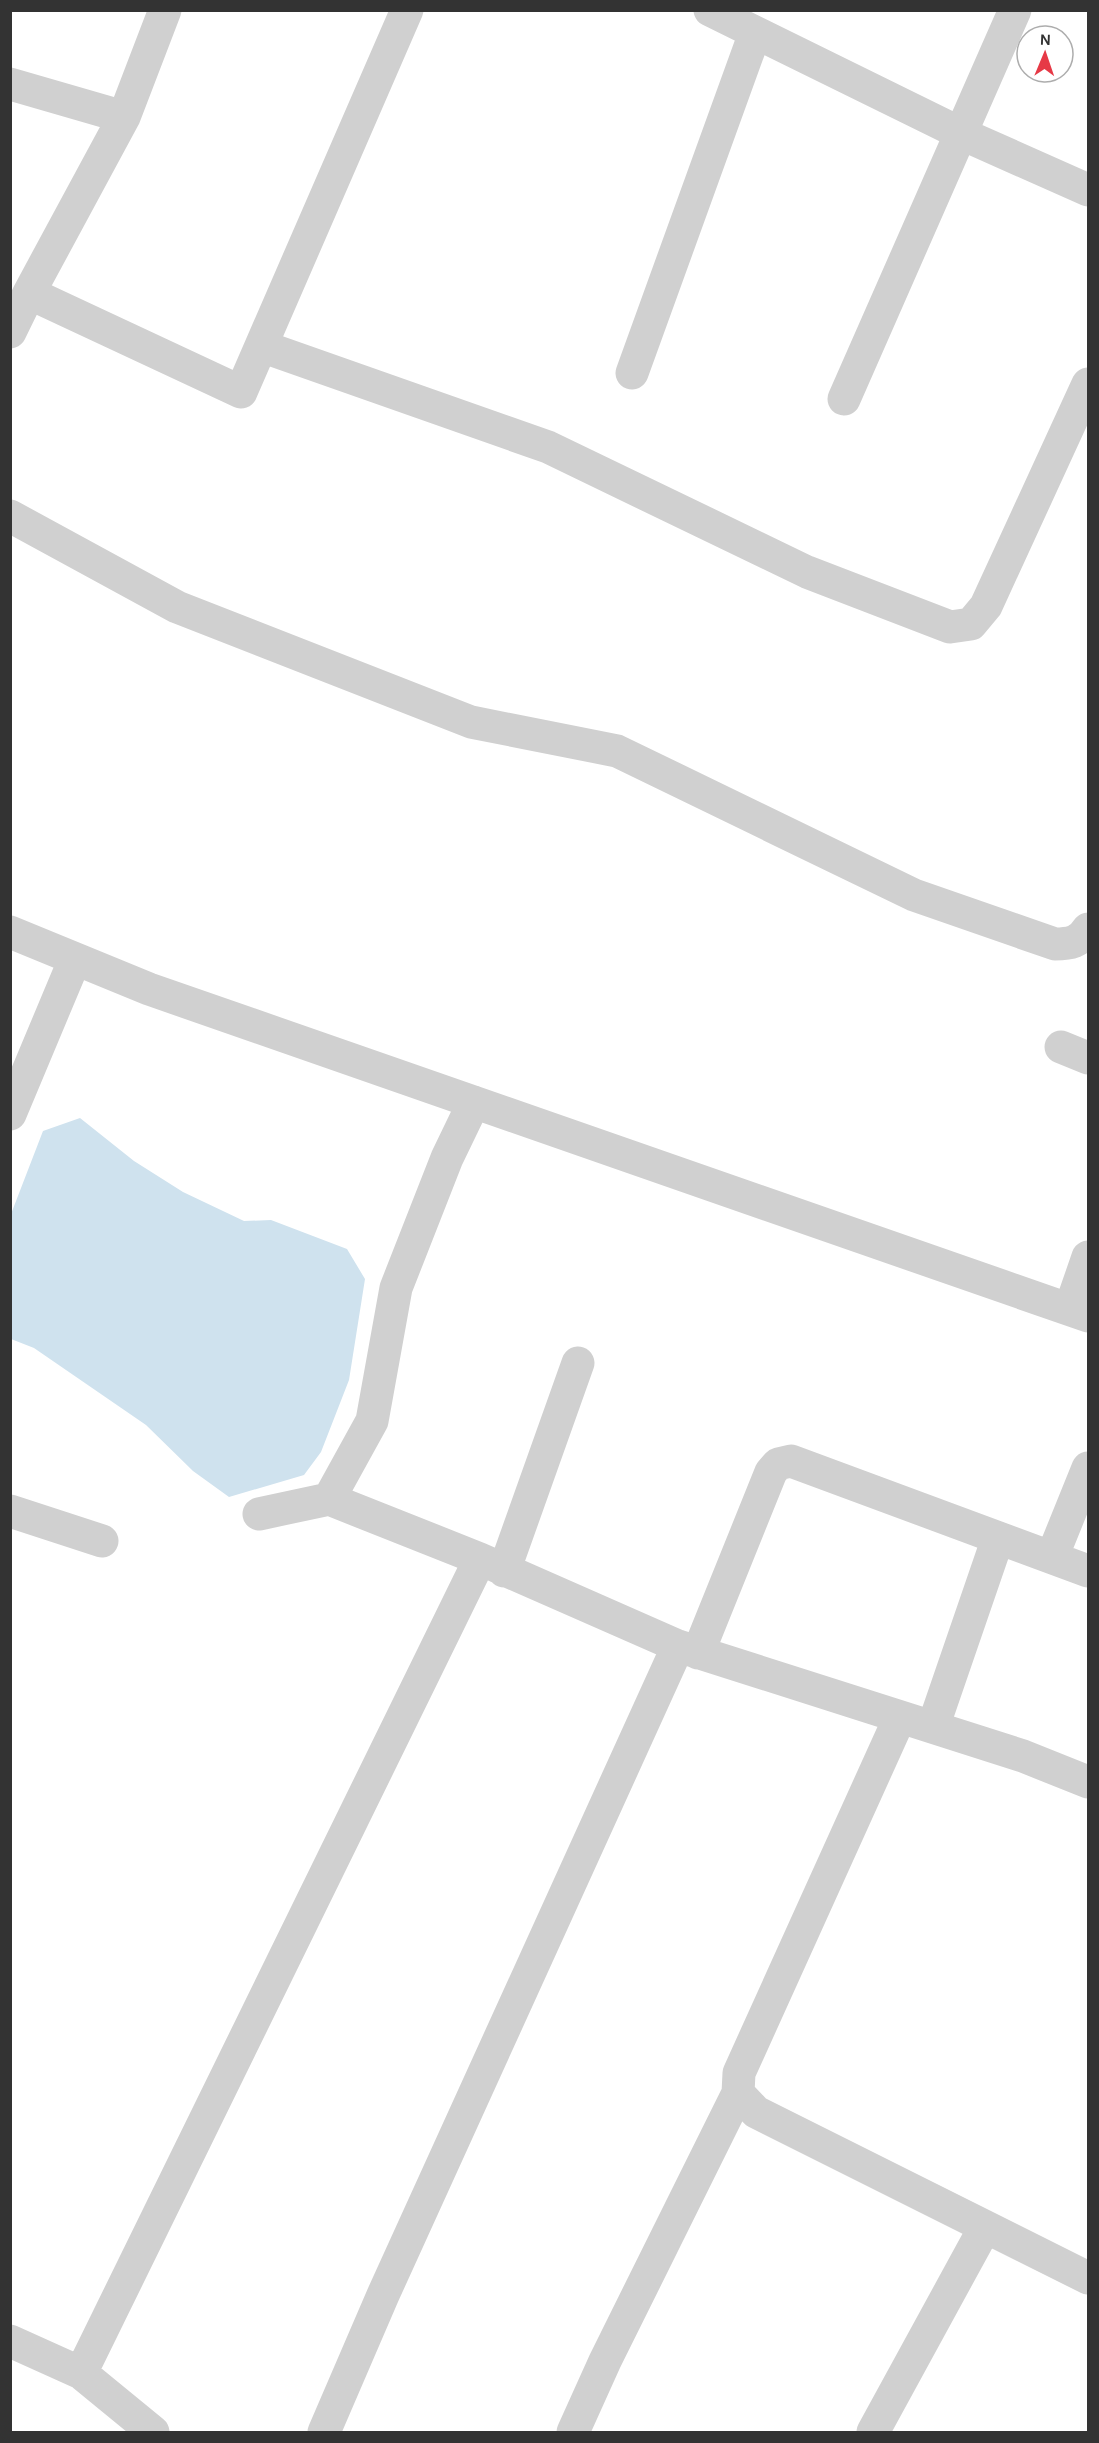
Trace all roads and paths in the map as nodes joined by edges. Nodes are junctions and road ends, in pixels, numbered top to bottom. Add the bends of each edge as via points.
1 (165, 10) edge
2 (407, 10) edge
3 (710, 10) edge
4 (1016, 10) edge
5 (755, 33) junction
6 (10, 84) edge
7 (124, 117) junction
8 (962, 134) junction
9 (1089, 189) edge
10 (29, 293) junction
11 (10, 332) edge
12 (261, 346) junction
13 (632, 373) dead end
14 (1089, 384) edge
15 (844, 399) dead end
16 (10, 516) edge
17 (1089, 929) edge
18 (10, 932) edge
19 (75, 959) junction
20 (474, 1102) junction
21 (10, 1114) edge
22 (1089, 1257) edge
23 (1079, 1313) edge
24 (578, 1362) dead end
25 (1089, 1468) edge
26 (329, 1499) junction
27 (10, 1511) edge
28 (259, 1514) dead end
29 (998, 1538) junction
30 (102, 1541) dead end
31 (1052, 1557) junction
32 (492, 1565) junction
33 (1089, 1571) edge
34 (688, 1650) junction
35 (900, 1716) junction
36 (933, 1727) junction
37 (1089, 1782) edge
38 (738, 2093) junction
39 (985, 2227) junction
40 (1089, 2278) edge
41 (10, 2341) edge
42 (81, 2373) junction
43 (153, 2433) edge
44 (324, 2433) edge
45 (573, 2433) edge
46 (873, 2433) edge

1 - 7 street
2 - 12 street
3 - 5 street
4 - 8 street
5 - 8 street
5 - 13 street
6 - 7 street
7 - 10 street
8 - 9 street
8 - 15 street
10 - 11 street
10 - 12 street via 241,392
12 - 14 street via 548,447 807,572 950,627 971,624 986,606
16 - 17 street via 177,607 471,722 617,751 915,895 1055,944 1072,944
18 - 19 street
19 - 20 street via 149,989
19 - 21 street
20 - 23 street
20 - 26 street via 447,1158 396,1288 372,1421
22 - 23 street
24 - 32 street
25 - 31 street
26 - 28 street
26 - 32 street
27 - 30 street
29 - 31 street
29 - 34 street via 791,1461 778,1464
29 - 36 street
31 - 33 street
32 - 34 street
32 - 42 street
34 - 35 street
34 - 44 street via 388,2284
35 - 36 street
35 - 38 street via 740,2073
36 - 37 street
38 - 39 street via 756,2112
38 - 45 street
39 - 40 street
39 - 46 street
41 - 42 street
42 - 43 street

